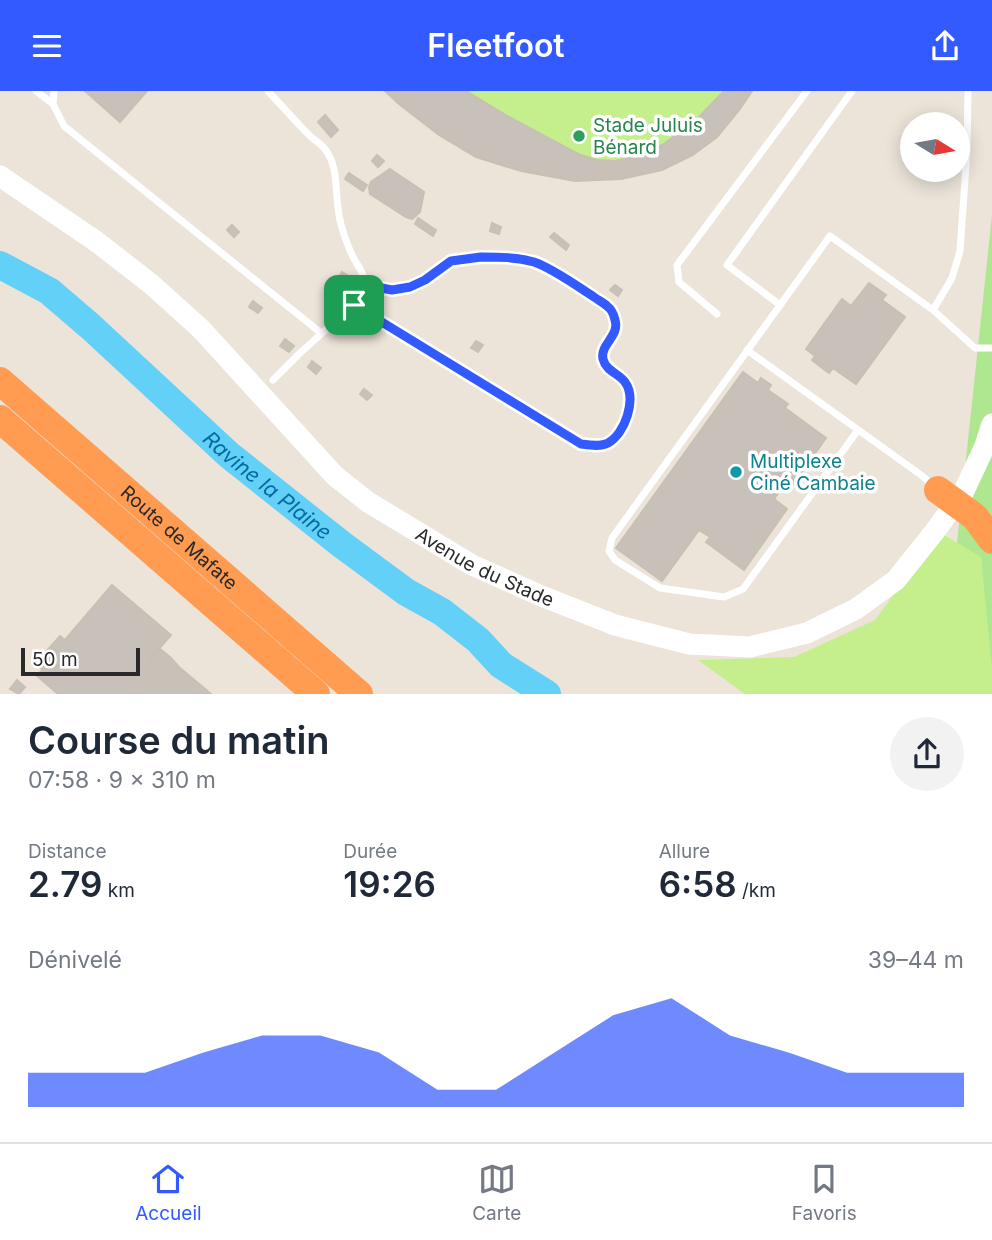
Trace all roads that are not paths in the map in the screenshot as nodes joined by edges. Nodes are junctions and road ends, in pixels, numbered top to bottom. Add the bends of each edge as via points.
1 (36, 91) edge
2 (54, 91) edge
3 (268, 91) edge
4 (807, 91) edge
5 (852, 91) edge
6 (968, 91) edge
7 (53, 104) junction
8 (0, 176) edge
9 (365, 285) junction
10 (354, 305) junction
11 (780, 305) junction
12 (933, 310) junction
13 (717, 314) dead end
14 (321, 333) junction
15 (992, 348) edge
16 (747, 350) junction
17 (273, 380) dead end
18 (0, 381) edge
19 (0, 419) edge
20 (992, 424) edge
21 (858, 430) junction
22 (947, 496) junction
23 (992, 540) edge
24 (316, 694) edge
25 (359, 694) edge

1 - 7 lane
2 - 7 lane
3 - 9 lane via 326,150 337,184 342,227
4 - 13 lane via 677,265 679,282
5 - 11 lane via 727,265
6 - 12 lane via 960,251 952,278
7 - 14 lane via 64,126
8 - 22 street, Avenue du Stade via 151,284 201,329 335,476 368,502 472,565 615,625 689,645 750,647 807,633 856,609 896,580 935,531
9 - 10 lane via 362,298
9 - 10 lane via 392,290 410,287 451,261 481,257 538,263 608,306 614,316 617,326 603,359 630,394 623,428 607,443 581,444
10 - 14 lane
11 - 12 lane via 830,236
11 - 16 lane
12 - 15 lane via 975,348
14 - 17 lane
16 - 21 lane
16 - 21 lane via 612,538 609,551 615,561 660,587 724,597 743,589
18 - 25 highway, Route de Mafate
19 - 24 highway, Route de Mafate
20 - 22 street, Avenue du Stade via 963,493
21 - 22 lane
22 - 23 highway via 975,517

